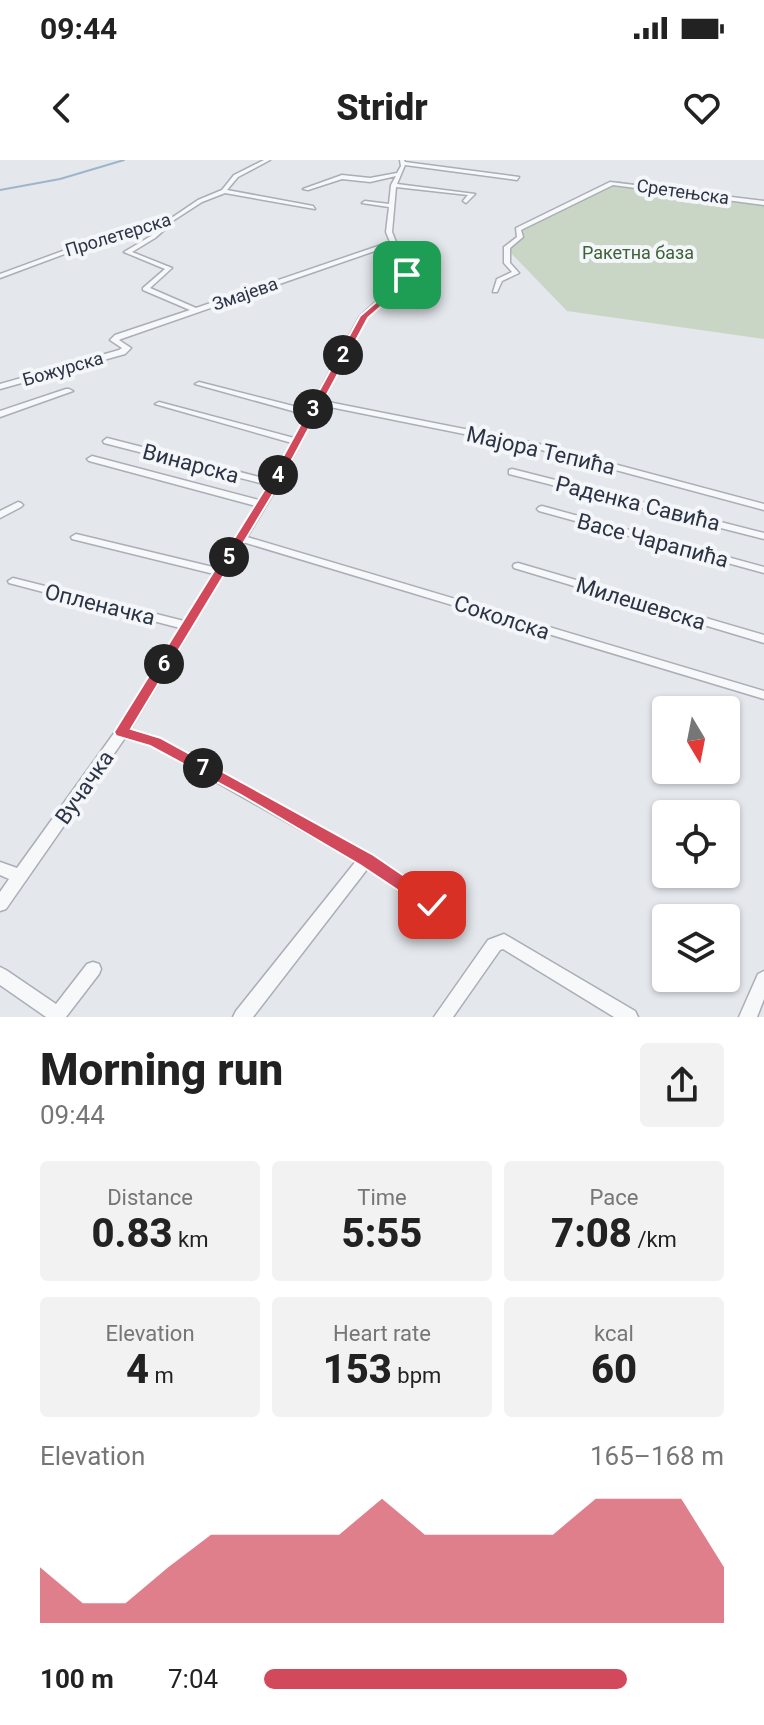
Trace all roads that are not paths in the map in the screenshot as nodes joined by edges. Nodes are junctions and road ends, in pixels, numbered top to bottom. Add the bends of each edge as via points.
1 (268, 160) edge
2 (403, 162) edge
3 (399, 174) junction
4 (517, 178) dead end
5 (394, 185) junction
6 (306, 189) dead end
7 (224, 191) junction
8 (466, 201) dead end
9 (365, 203) dead end
10 (764, 203) edge
11 (392, 206) junction
12 (313, 208) dead end
13 (168, 221) junction
14 (393, 243) junction
15 (0, 276) edge
16 (495, 291) dead end
17 (195, 310) junction
18 (126, 350) joint
19 (199, 384) dead end
20 (0, 387) edge
21 (69, 391) dead end
22 (159, 404) dead end
23 (314, 407) junction
24 (0, 414) edge
25 (107, 441) dead end
26 (296, 441) junction
27 (92, 459) dead end
28 (512, 472) dead end
29 (274, 484) junction
30 (261, 504) junction
31 (18, 505) dead end
32 (764, 507) edge
33 (542, 509) dead end
34 (0, 515) edge
35 (764, 536) edge
36 (76, 537) dead end
37 (240, 538) junction
38 (518, 566) dead end
39 (764, 570) edge
40 (220, 572) junction
41 (13, 581) dead end
42 (188, 626) junction
43 (764, 639) edge
44 (764, 695) edge
45 (122, 732) junction
46 (366, 859) junction
47 (0, 868) edge
48 (19, 876) junction
49 (0, 904) edge
50 (432, 905) dead end
51 (93, 969) dead end
52 (0, 975) edge
53 (764, 979) edge
54 (57, 1016) edge
55 (242, 1017) edge
56 (443, 1017) edge
57 (629, 1017) edge
58 (748, 1017) edge

1 - 7 street, Пролетерска via 236,176
2 - 3 street
2 - 4 street
3 - 5 street
3 - 6 street via 370,180 342,177
5 - 8 street via 472,194
5 - 11 street
7 - 12 street
7 - 13 street, Пролетерска
9 - 11 street
10 - 16 street, Сретењска via 612,183 518,230 519,238 507,247 507,263 516,273 499,280
11 - 14 street
13 - 15 street, Пролетерска via 111,235
13 - 17 street via 127,252 169,267 145,289
14 - 17 street, Змајева
14 - 23 street, Вучачка via 409,258 407,275 368,310
17 - 18 street, Змајева via 115,338
18 - 20 street, Божурска
19 - 23 street, Мајора Тепића
21 - 24 street, Божурска
22 - 26 street
23 - 26 street, Вучачка
23 - 32 street, Мајора Тепића via 535,446
25 - 29 street, Винарска
26 - 29 street, Вучачка
27 - 30 street
28 - 35 street, Раденка Савића
29 - 30 street, Вучачка
30 - 37 street, Вучачка
31 - 34 street
33 - 39 street, Васе Чарапића
36 - 40 street
37 - 40 street, Вучачка
37 - 44 street, Соколска
38 - 43 street, Милешевска
40 - 42 street, Вучачка
41 - 42 street, Опленачка
42 - 45 street, Вучачка
45 - 46 street via 156,742
45 - 48 street, Вучачка
46 - 50 street
46 - 55 street
47 - 48 street
48 - 49 street, Вучачка
51 - 54 street
52 - 54 street
53 - 58 street
56 - 57 street via 494,945 504,941

